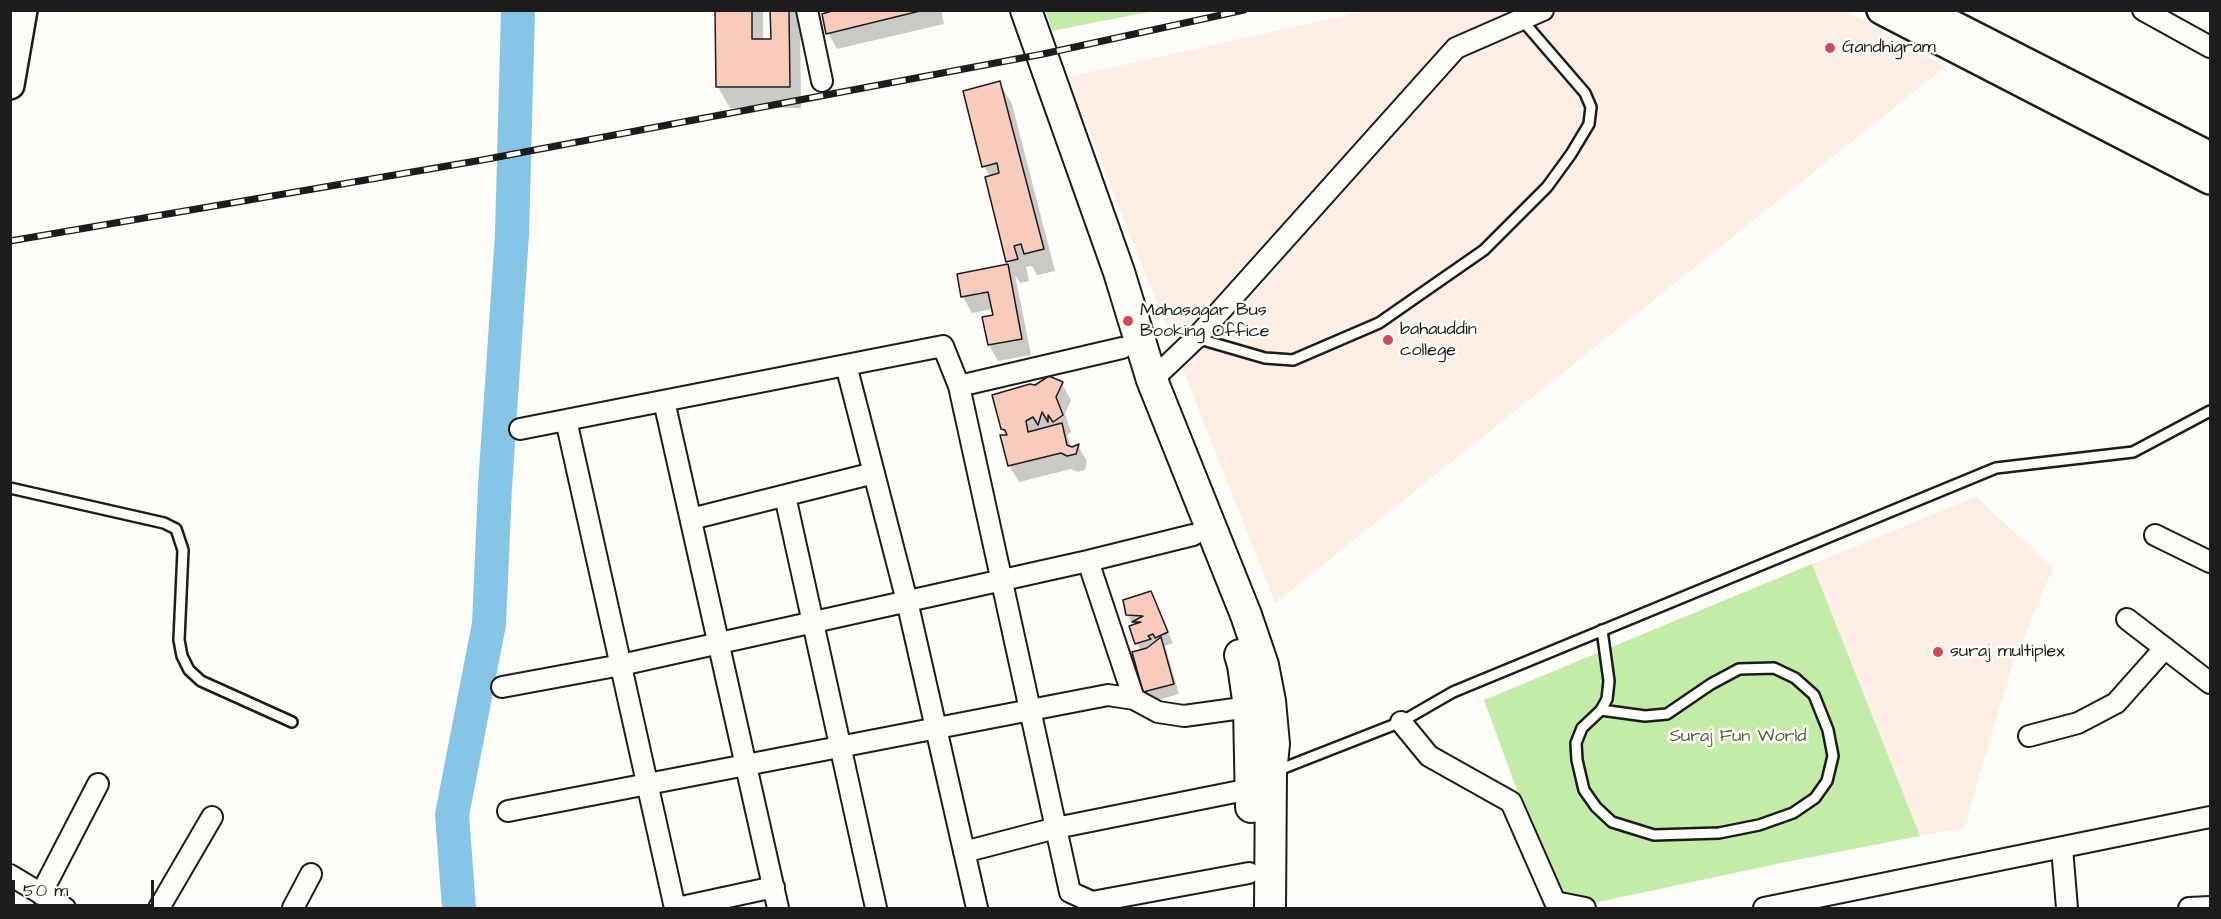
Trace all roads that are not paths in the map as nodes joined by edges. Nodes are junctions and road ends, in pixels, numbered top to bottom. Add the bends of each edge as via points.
1 (23, 10) edge
2 (807, 10) edge
3 (1006, 10) edge
4 (1026, 10) edge
5 (1543, 10) edge
6 (1881, 10) edge
7 (1924, 10) edge
8 (2143, 10) edge
9 (1522, 20) junction
10 (2211, 47) edge
11 (822, 81) dead end
12 (10, 84) edge
13 (2208, 164) edge
14 (1196, 338) junction
15 (1122, 348) junction
16 (846, 365) junction
17 (1152, 380) junction
18 (959, 386) junction
19 (664, 401) junction
20 (2211, 411) edge
21 (566, 420) junction
22 (520, 429) dead end
23 (873, 473) junction
24 (10, 488) edge
25 (785, 496) junction
26 (691, 519) junction
27 (1192, 535) junction
28 (2156, 535) dead end
29 (1088, 561) junction
30 (2211, 562) edge
31 (1001, 580) junction
32 (907, 601) junction
33 (2127, 619) dead end
34 (813, 622) junction
35 (1602, 630) junction
36 (719, 643) junction
37 (2165, 648) junction
38 (621, 665) junction
39 (2211, 683) edge
40 (502, 687) dead end
41 (1134, 699) junction
42 (1249, 707) junction
43 (1030, 710) junction
44 (1601, 710) junction
45 (292, 722) dead end
46 (1401, 722) junction
47 (936, 728) junction
48 (2029, 736) dead end
49 (841, 746) junction
50 (746, 764) junction
51 (1260, 781) junction
52 (647, 783) junction
53 (98, 784) dead end
54 (508, 811) dead end
55 (212, 817) dead end
56 (2211, 817) edge
57 (1056, 828) junction
58 (2062, 848) junction
59 (964, 852) junction
60 (1249, 873) junction
61 (311, 874) dead end
62 (10, 875) edge
63 (774, 887) junction
64 (41, 894) junction
65 (1093, 905) edge
66 (2211, 907) edge
67 (65, 909) edge
68 (159, 909) edge
69 (293, 909) edge
70 (676, 909) edge
71 (778, 909) edge
72 (876, 909) edge
73 (977, 909) edge
74 (1252, 909) edge
75 (1270, 909) edge
76 (1585, 909) edge
77 (1764, 909) edge
78 (2067, 909) edge
79 (2189, 909) edge

1 - 12 main road
2 - 11 street
3 - 15 main road
4 - 17 main road via 1115,261
5 - 9 street
6 - 13 main road
7 - 13 main road
8 - 10 street
9 - 14 street via 1455,48
9 - 14 lane via 1585,93 1591,107 1589,124 1547,187 1484,250 1379,323 1293,360 1265,358
14 - 17 street
15 - 18 street
15 - 27 main road
16 - 18 street via 943,346
16 - 19 street
16 - 23 street
17 - 51 main road via 1263,665 1274,744
18 - 31 street
19 - 21 street
19 - 26 street
20 - 35 lane via 2133,452 1996,468
21 - 22 street
21 - 38 street
23 - 25 street
23 - 32 street
24 - 45 lane via 176,529 183,550 179,639 189,670 201,681
25 - 26 street
25 - 34 street
26 - 36 street
27 - 29 street
27 - 42 main road via 1243,665
28 - 30 street
29 - 31 street
29 - 41 street
31 - 32 street
31 - 43 street
32 - 34 street
32 - 47 street
33 - 37 street
34 - 36 street
34 - 49 street
35 - 44 lane via 1609,681
35 - 46 lane via 1453,692
36 - 38 street
36 - 50 street
37 - 39 street
37 - 48 street via 2116,703 2078,723
38 - 40 street
38 - 52 street
41 - 42 street via 1158,712 1184,716
41 - 43 street via 1108,695
42 - 51 main road
43 - 47 street
43 - 57 street
44 - 44 lane via 1645,716 1667,714 1739,669 1774,668 1795,678 1814,695 1833,756 1827,781 1815,798 1793,813 1759,825 1719,833 1675,835 1632,830 1612,822 1584,790 1576,743 1582,728
46 - 51 lane
46 - 76 street via 1430,756 1511,802 1555,902
47 - 49 street
47 - 59 street
49 - 50 street
49 - 72 street
50 - 52 street
50 - 63 street
51 - 57 street
51 - 60 main road
51 - 75 main road
52 - 54 street
52 - 70 street
53 - 64 street
55 - 68 street
56 - 58 street
57 - 59 street
57 - 65 street via 1070,892
58 - 77 street
58 - 78 street
59 - 73 street
60 - 65 street
60 - 74 main road
61 - 69 street
62 - 64 street
63 - 70 street
63 - 71 street
64 - 67 street
66 - 79 street

